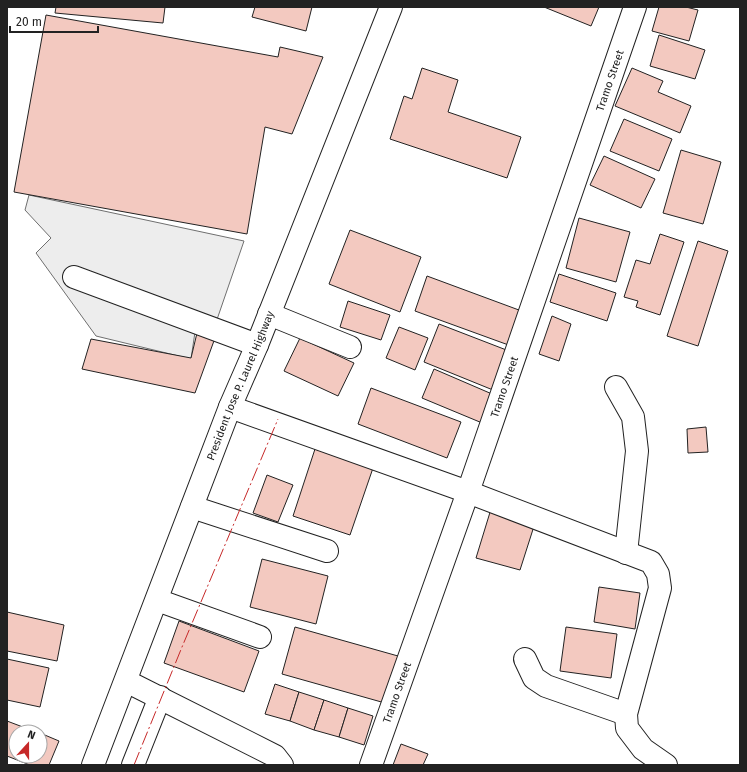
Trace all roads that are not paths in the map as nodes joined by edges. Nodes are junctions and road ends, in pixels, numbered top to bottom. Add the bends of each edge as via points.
1 (391, 7) edge
2 (636, 7) edge
3 (74, 277) dead end
4 (270, 314) junction
5 (257, 345) junction
6 (350, 347) dead end
7 (616, 387) dead end
8 (230, 407) junction
9 (468, 492) junction
10 (192, 507) junction
11 (327, 551) dead end
12 (626, 553) junction
13 (157, 600) junction
14 (260, 637) dead end
15 (525, 658) dead end
16 (126, 681) junction
17 (160, 697) junction
18 (626, 714) junction
19 (640, 757) edge
20 (93, 765) edge
21 (133, 765) edge
22 (282, 765) edge
23 (371, 765) edge
24 (666, 765) edge

1 - 4 main road, President Jose P. Laurel Highway
2 - 9 main road, Tramo Street
3 - 5 main road
4 - 5 main road, President Jose P. Laurel Highway
4 - 6 main road
5 - 8 main road, President Jose P. Laurel Highway
7 - 12 main road via 633,417 637,451
8 - 9 main road
8 - 10 main road, President Jose P. Laurel Highway
9 - 12 main road
9 - 23 main road, Tramo Street
10 - 11 main road
10 - 13 main road, President Jose P. Laurel Highway
12 - 18 main road via 650,562 658,574 660,588
13 - 14 main road
13 - 16 main road, President Jose P. Laurel Highway
15 - 18 main road via 534,678 546,686
16 - 17 main road
16 - 20 main road, President Jose P. Laurel Highway
17 - 21 main road
17 - 22 main road via 275,756
18 - 19 main road via 627,728
19 - 24 main road

